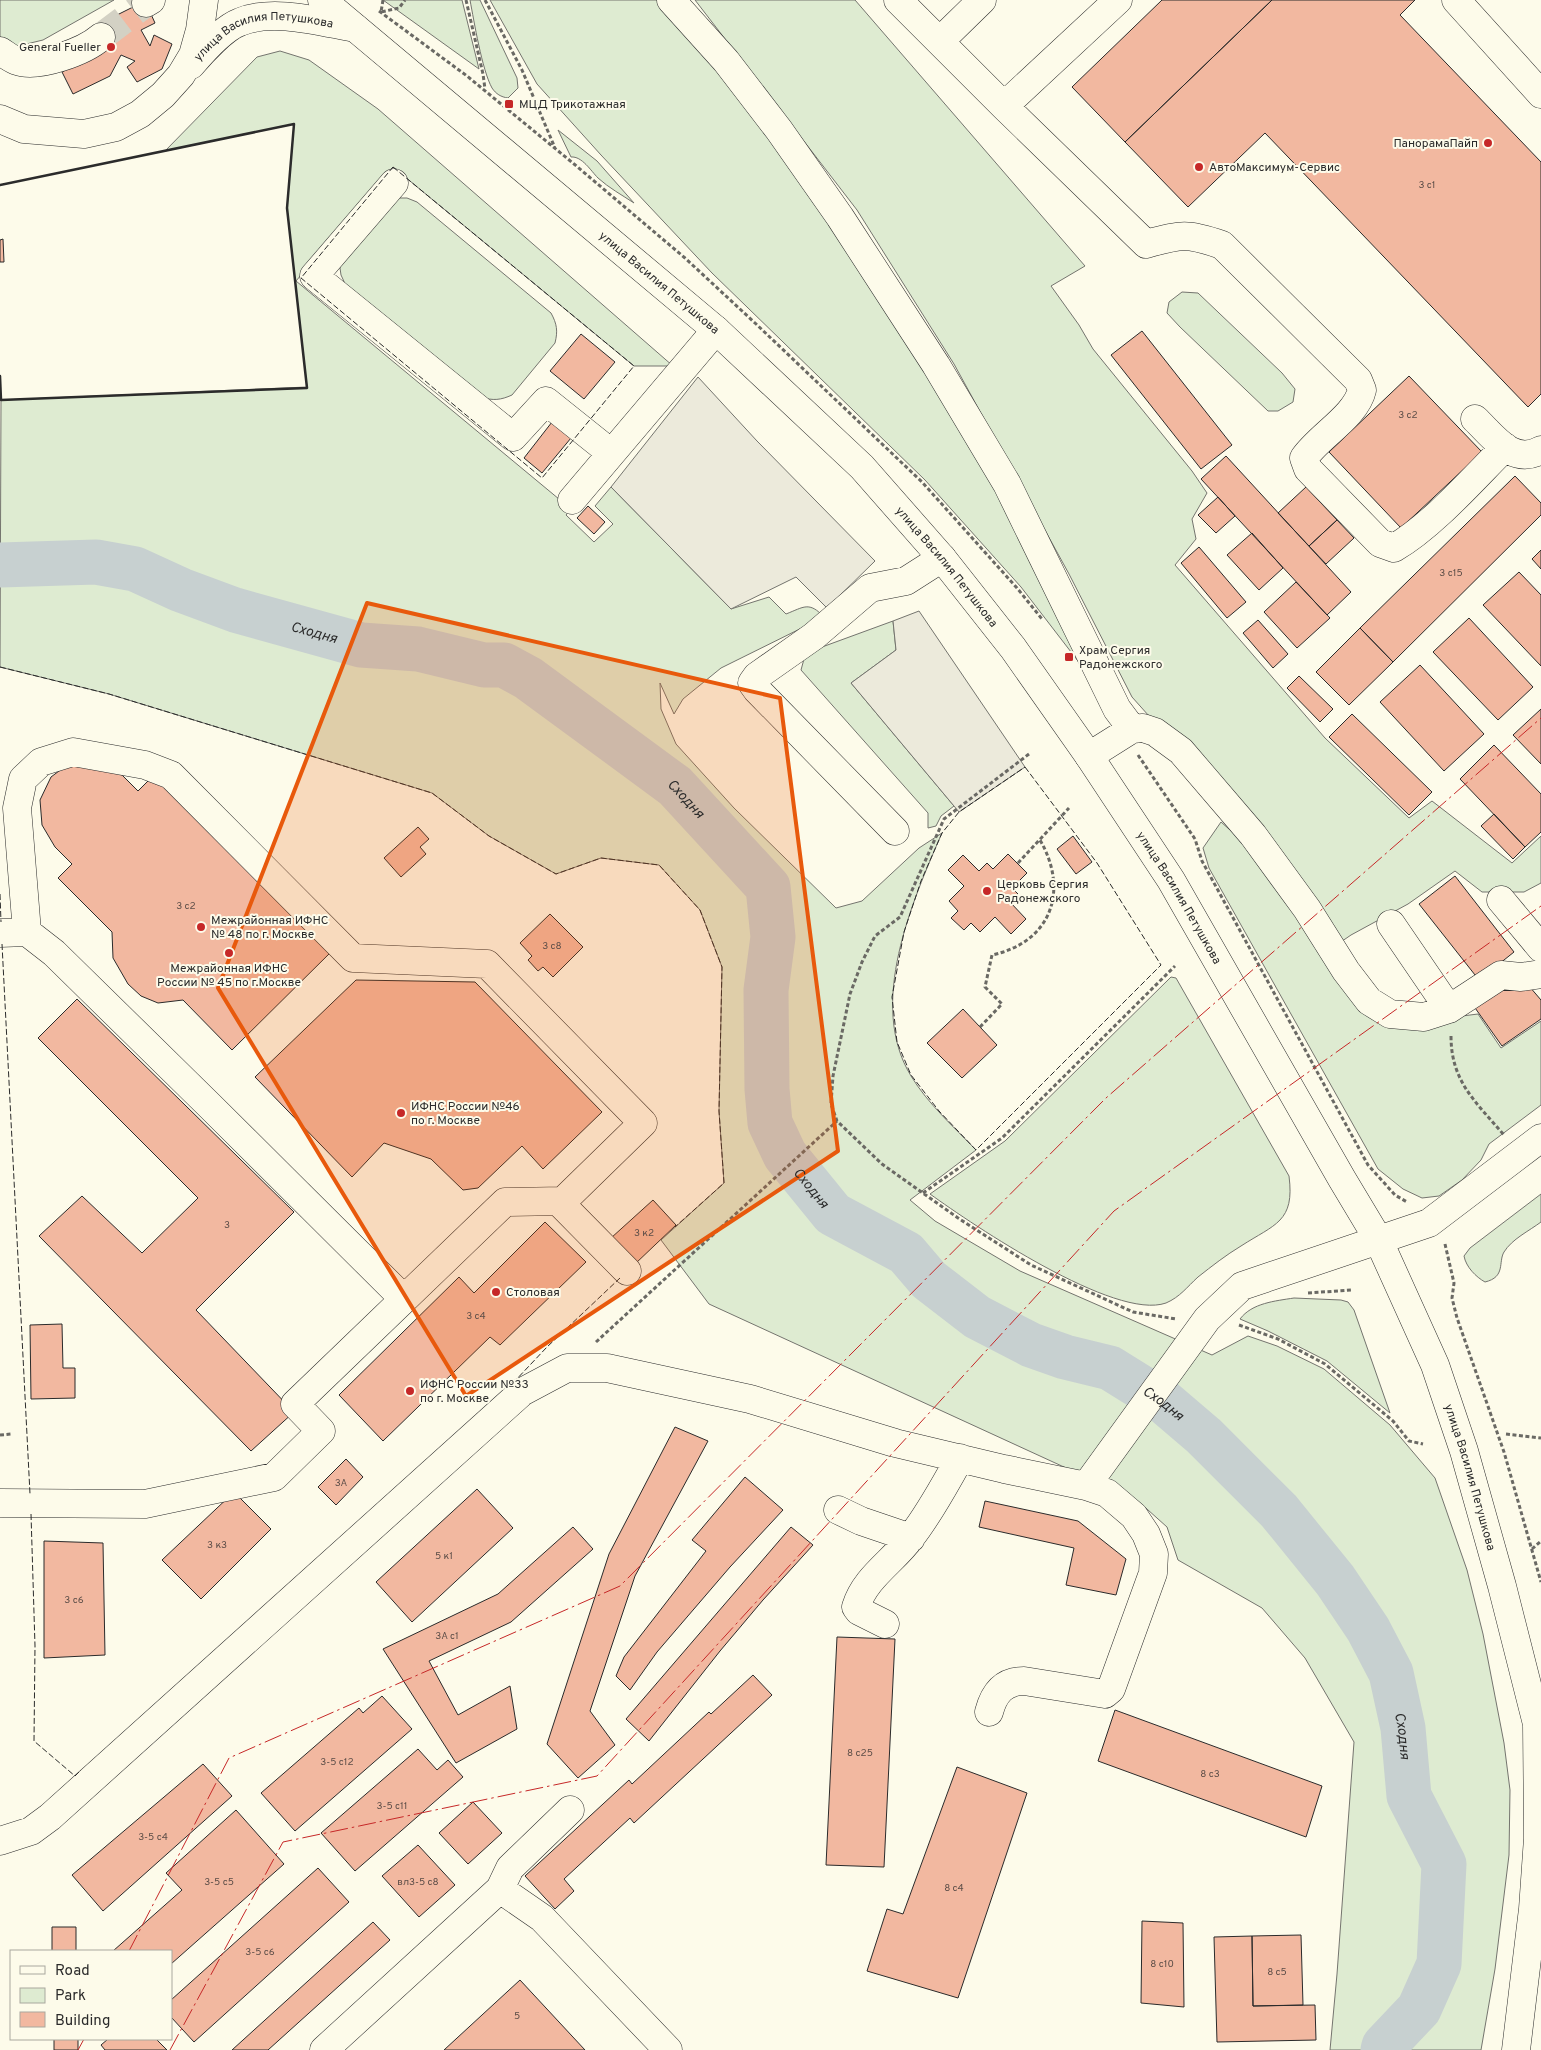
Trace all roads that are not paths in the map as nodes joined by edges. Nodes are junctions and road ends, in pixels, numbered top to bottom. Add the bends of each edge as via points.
1 (204, 0) edge
2 (218, 0) edge
3 (322, 0) edge
4 (671, 0) edge
5 (898, 0) edge
6 (982, 0) edge
7 (1118, 0) edge
8 (1456, 0) edge
9 (355, 28) junction
10 (200, 30) junction
11 (101, 37) tunnel mouth
12 (940, 41) junction
13 (0, 51) edge
14 (181, 75) junction
15 (1541, 94) edge
16 (1004, 106) junction
17 (6, 128) edge
18 (394, 183) dead end
19 (716, 330) junction
20 (1475, 419) dead end
21 (1505, 448) junction
22 (1541, 450) edge
23 (611, 453) junction
24 (572, 500) dead end
25 (942, 558) junction
26 (1132, 729) junction
27 (1089, 756) junction
28 (895, 832) dead end
29 (1501, 900) dead end
30 (1391, 924) dead end
31 (27, 932) junction
32 (0, 933) edge
33 (1541, 948) edge
34 (1541, 974) edge
35 (1454, 1006) junction
36 (1541, 1138) edge
37 (558, 1201) junction
38 (1378, 1239) junction
39 (627, 1271) dead end
40 (404, 1299) junction
41 (960, 1458) junction
42 (1086, 1486) junction
43 (0, 1503) edge
44 (838, 1510) dead end
45 (911, 1538) junction
46 (885, 1624) dead end
47 (989, 1712) dead end
48 (1539, 1724) edge
49 (570, 1810) dead end
50 (0, 1841) edge
51 (500, 1890) junction
52 (324, 2050) edge
53 (668, 2050) edge
54 (1516, 2050) edge

1 - 10 main road
2 - 10 main road
3 - 9 main road, улица Василия Петушкова
4 - 26 main road via 726,61 778,130 840,217 936,365 1007,484 1117,709
5 - 12 main road
6 - 12 main road
7 - 16 main road
8 - 15 main road
9 - 14 main road, улица Василия Петушкова via 292,17 263,17 239,22 208,46
9 - 19 main road, улица Василия Петушкова
10 - 14 main road via 193,55
11 - 13 main road via 49,62 17,62
12 - 16 main road
14 - 17 main road via 140,114 116,127 84,134
16 - 21 main road via 1146,244 1178,235 1199,237 1222,245 1358,380 1362,390 1356,404 1312,446 1304,458 1308,469 1380,543 1394,548 1406,541
18 - 23 main road via 314,276 513,437 546,401
19 - 23 main road
19 - 25 main road, улица Василия Петушкова via 862,467
20 - 21 main road
21 - 22 main road via 1513,454 1531,456
23 - 24 main road
25 - 27 main road, улица Василия Петушкова via 1014,648
25 - 28 main road via 906,581 870,588 814,636 752,682
26 - 27 main road
26 - 35 main road via 1155,732 1181,751 1253,835 1368,1001 1390,1014 1424,1017
27 - 38 main road, улица Василия Петушкова via 1171,880
29 - 33 main road
30 - 35 main road
31 - 32 main road
31 - 37 main road via 17,808 23,779 41,762 73,752 145,766 171,775 353,958 487,964 643,1123 563,1201
31 - 40 main road via 61,960
34 - 35 main road via 1501,976
36 - 38 main road via 1429,1223
37 - 39 main road
37 - 40 main road via 506,1202
38 - 42 main road via 1242,1286 1207,1319
38 - 48 main road, улица Василия Петушкова via 1435,1365 1464,1451
40 - 43 main road via 295,1404 321,1431 274,1477 144,1504
41 - 42 main road
41 - 45 main road
41 - 50 main road via 895,1443 750,1399 607,1368 567,1368 522,1392 50,1817 31,1831
42 - 47 main road via 1107,1493 1134,1516 1154,1554 1153,1573 1111,1689 1105,1694 1012,1681 992,1700
44 - 45 main road
45 - 46 main road via 870,1581 856,1606 859,1611
48 - 54 main road, улица Василия Петушкова via 1538,1838
49 - 51 main road via 510,1868
51 - 52 main road
51 - 53 main road via 542,1918

